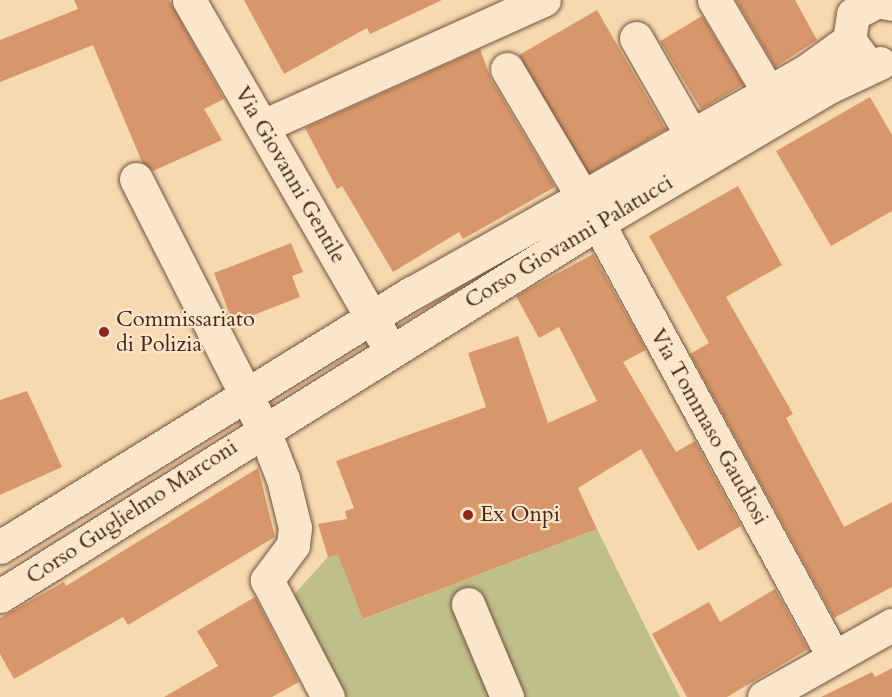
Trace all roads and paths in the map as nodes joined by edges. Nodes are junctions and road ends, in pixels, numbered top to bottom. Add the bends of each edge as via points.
1 (189, 0) edge
2 (544, 0) edge
3 (714, 0) edge
4 (830, 0) edge
5 (888, 2) edge
6 (849, 34) junction
7 (636, 38) dead end
8 (886, 61) edge
9 (507, 69) dead end
10 (769, 93) junction
11 (263, 126) junction
12 (692, 136) junction
13 (136, 178) dead end
14 (590, 211) junction
15 (371, 317) junction
16 (390, 351) junction
17 (245, 396) junction
18 (263, 428) junction
19 (0, 547) edge
20 (0, 597) edge
21 (468, 604) dead end
22 (892, 625) edge
23 (834, 657) junction
24 (328, 697) edge
25 (507, 697) edge
26 (764, 697) edge

1 - 11 street, Via Giovanni Gentile
2 - 11 street
3 - 10 street
4 - 6 street
5 - 6 street, Corso Giovanni Palatucci via 866,3 853,14
6 - 8 street, Corso Giovanni Palatucci via 856,53
6 - 10 street, Corso Giovanni Palatucci via 831,57
7 - 12 street
8 - 14 street, Corso Giovanni Palatucci
9 - 14 street, Via Tommaso Gaudiosi
10 - 12 street, Corso Giovanni Palatucci
11 - 15 street, Via Giovanni Gentile
12 - 14 street, Corso Giovanni Palatucci
13 - 17 street
14 - 15 street, Corso Giovanni Palatucci
14 - 16 street, Corso Giovanni Palatucci
14 - 23 street, Via Tommaso Gaudiosi
15 - 16 street, Via Giovanni Gentile
15 - 17 street, Corso Giovanni Palatucci
16 - 18 street, Corso Giovanni Palatucci
17 - 18 street
17 - 19 street, Corso Guglielmo Marconi
18 - 20 street, Corso Guglielmo Marconi
18 - 24 street via 283,479 295,528 293,545 267,580
21 - 25 street
22 - 23 street
23 - 26 street

